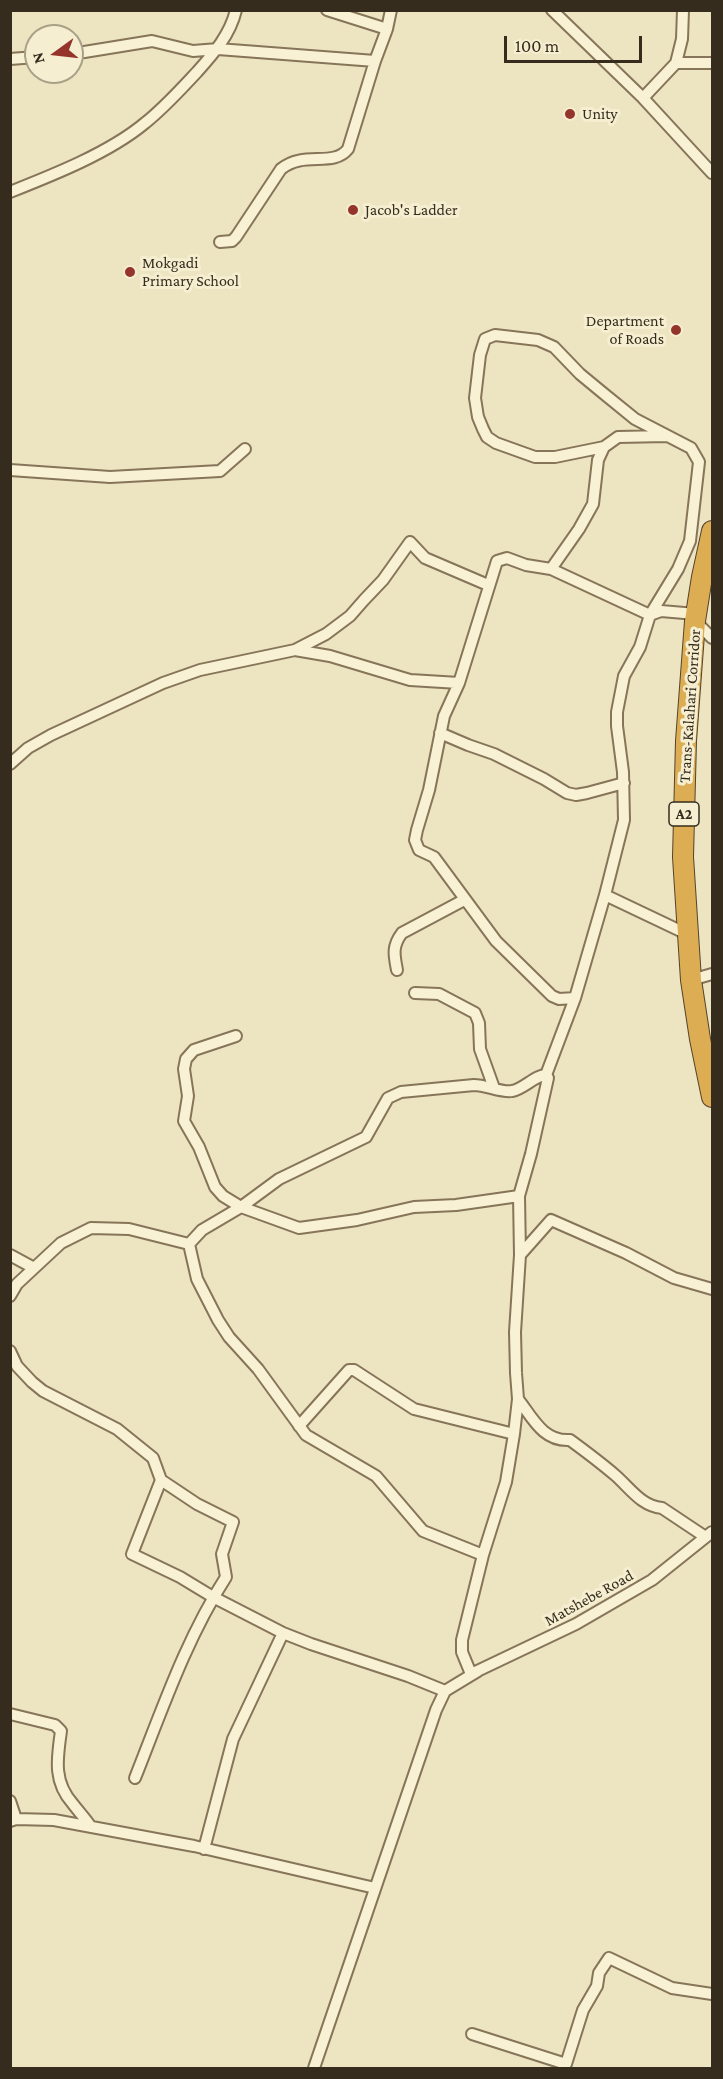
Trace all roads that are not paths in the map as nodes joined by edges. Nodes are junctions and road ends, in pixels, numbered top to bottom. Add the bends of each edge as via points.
1 (236, 10) edge
2 (327, 10) edge
3 (391, 10) edge
4 (552, 10) edge
5 (683, 10) edge
6 (387, 29) junction
7 (218, 49) junction
8 (84, 52) edge
9 (375, 61) junction
10 (676, 63) junction
11 (712, 63) edge
12 (643, 98) junction
13 (712, 173) edge
14 (10, 192) edge
15 (220, 242) dead end
16 (667, 436) junction
17 (604, 447) junction
18 (245, 448) dead end
19 (10, 470) edge
20 (712, 531) edge
21 (551, 569) junction
22 (488, 585) junction
23 (650, 615) junction
24 (695, 617) junction
25 (712, 638) edge
26 (295, 650) junction
27 (459, 683) junction
28 (440, 733) junction
29 (10, 764) edge
30 (624, 783) junction
31 (605, 895) junction
32 (464, 900) junction
33 (687, 934) junction
34 (397, 970) dead end
35 (712, 974) edge
36 (691, 980) junction
37 (415, 993) dead end
38 (575, 998) junction
39 (236, 1036) dead end
40 (546, 1075) junction
41 (494, 1088) junction
42 (712, 1097) edge
43 (519, 1196) junction
44 (241, 1207) junction
45 (189, 1244) junction
46 (10, 1255) edge
47 (520, 1255) junction
48 (34, 1268) junction
49 (712, 1289) edge
50 (10, 1296) edge
51 (10, 1352) edge
52 (518, 1399) junction
53 (298, 1426) junction
54 (514, 1434) junction
55 (161, 1480) junction
56 (710, 1533) edge
57 (483, 1555) junction
58 (213, 1597) junction
59 (283, 1633) junction
60 (471, 1674) junction
61 (445, 1691) junction
62 (10, 1714) edge
63 (135, 1778) dead end
64 (10, 1801) edge
65 (13, 1820) edge
66 (90, 1827) junction
67 (204, 1850) junction
68 (375, 1888) junction
69 (712, 1994) edge
70 (472, 2034) dead end
71 (314, 2068) edge

1 - 7 street
2 - 6 street
3 - 6 street
4 - 12 street
5 - 10 street
6 - 9 street
7 - 8 street via 193,51 152,41
7 - 9 street
7 - 14 street via 181,89 130,134
9 - 15 street via 343,155 288,163 236,237
10 - 11 street
10 - 12 street
12 - 13 street
16 - 17 street via 618,437
16 - 17 street via 635,419 554,347 538,340 495,335 484,339 475,398 477,417 487,437 535,457
16 - 23 street via 691,448 699,462 696,494 690,541
17 - 21 street via 598,460 593,504
18 - 19 street via 220,471 110,477
20 - 24 highway, Trans-Kalahari Corridor / A2
21 - 22 street via 503,558 497,561
21 - 23 street
22 - 26 street via 424,558 410,542 383,580 350,615 326,634
22 - 27 street
23 - 24 street via 661,611
23 - 30 street via 640,647 624,676 617,712
24 - 25 street
24 - 33 highway, Trans-Kalahari Corridor / A2 via 684,793
26 - 27 street via 330,656 410,680
26 - 29 street via 200,670 163,683 51,735
27 - 28 street
28 - 30 street via 494,754 567,793 576,795
28 - 32 street via 415,840 419,850 434,857
30 - 31 street via 624,820
31 - 33 street
31 - 38 street
32 - 34 street via 402,933 393,948
32 - 38 street via 496,942 552,996
33 - 36 highway, Trans-Kalahari Corridor / A2
35 - 36 street
36 - 42 highway, Trans-Kalahari Corridor / A2
37 - 41 street via 439,994 475,1013 480,1049
38 - 40 street
39 - 44 street via 194,1050 186,1059 188,1096 183,1121 199,1147 215,1187
40 - 41 street via 513,1091
40 - 43 street via 544,1099
41 - 44 street via 474,1085 401,1092 388,1098 366,1137 279,1179
43 - 44 street via 414,1207 299,1228
43 - 47 street
44 - 45 street via 202,1230
45 - 48 street via 129,1229 91,1228 61,1243
45 - 53 street via 197,1278 218,1320
46 - 48 street
47 - 49 street via 551,1220 626,1252 674,1278
47 - 52 street via 515,1332
48 - 50 street via 16,1284
51 - 55 street via 17,1366 43,1391 134,1441 153,1458
52 - 54 street
52 - 56 street via 548,1436 570,1440 616,1475 636,1496
53 - 54 street via 349,1370 354,1370 414,1409
53 - 57 street via 306,1435 376,1476 423,1531
54 - 57 street via 506,1482
55 - 58 street via 233,1522 222,1554 226,1577
55 - 58 street via 132,1554
56 - 60 street via 652,1580 576,1624
57 - 60 street via 462,1640 462,1652
58 - 59 street
58 - 63 street
59 - 61 street
59 - 67 street via 232,1739
60 - 61 street
61 - 68 street
62 - 66 street via 56,1725 61,1731 58,1780
64 - 65 street
65 - 66 street via 54,1820
66 - 67 street
67 - 68 street
68 - 71 street
69 - 70 street via 672,1988 609,1958 583,2010 566,2064

